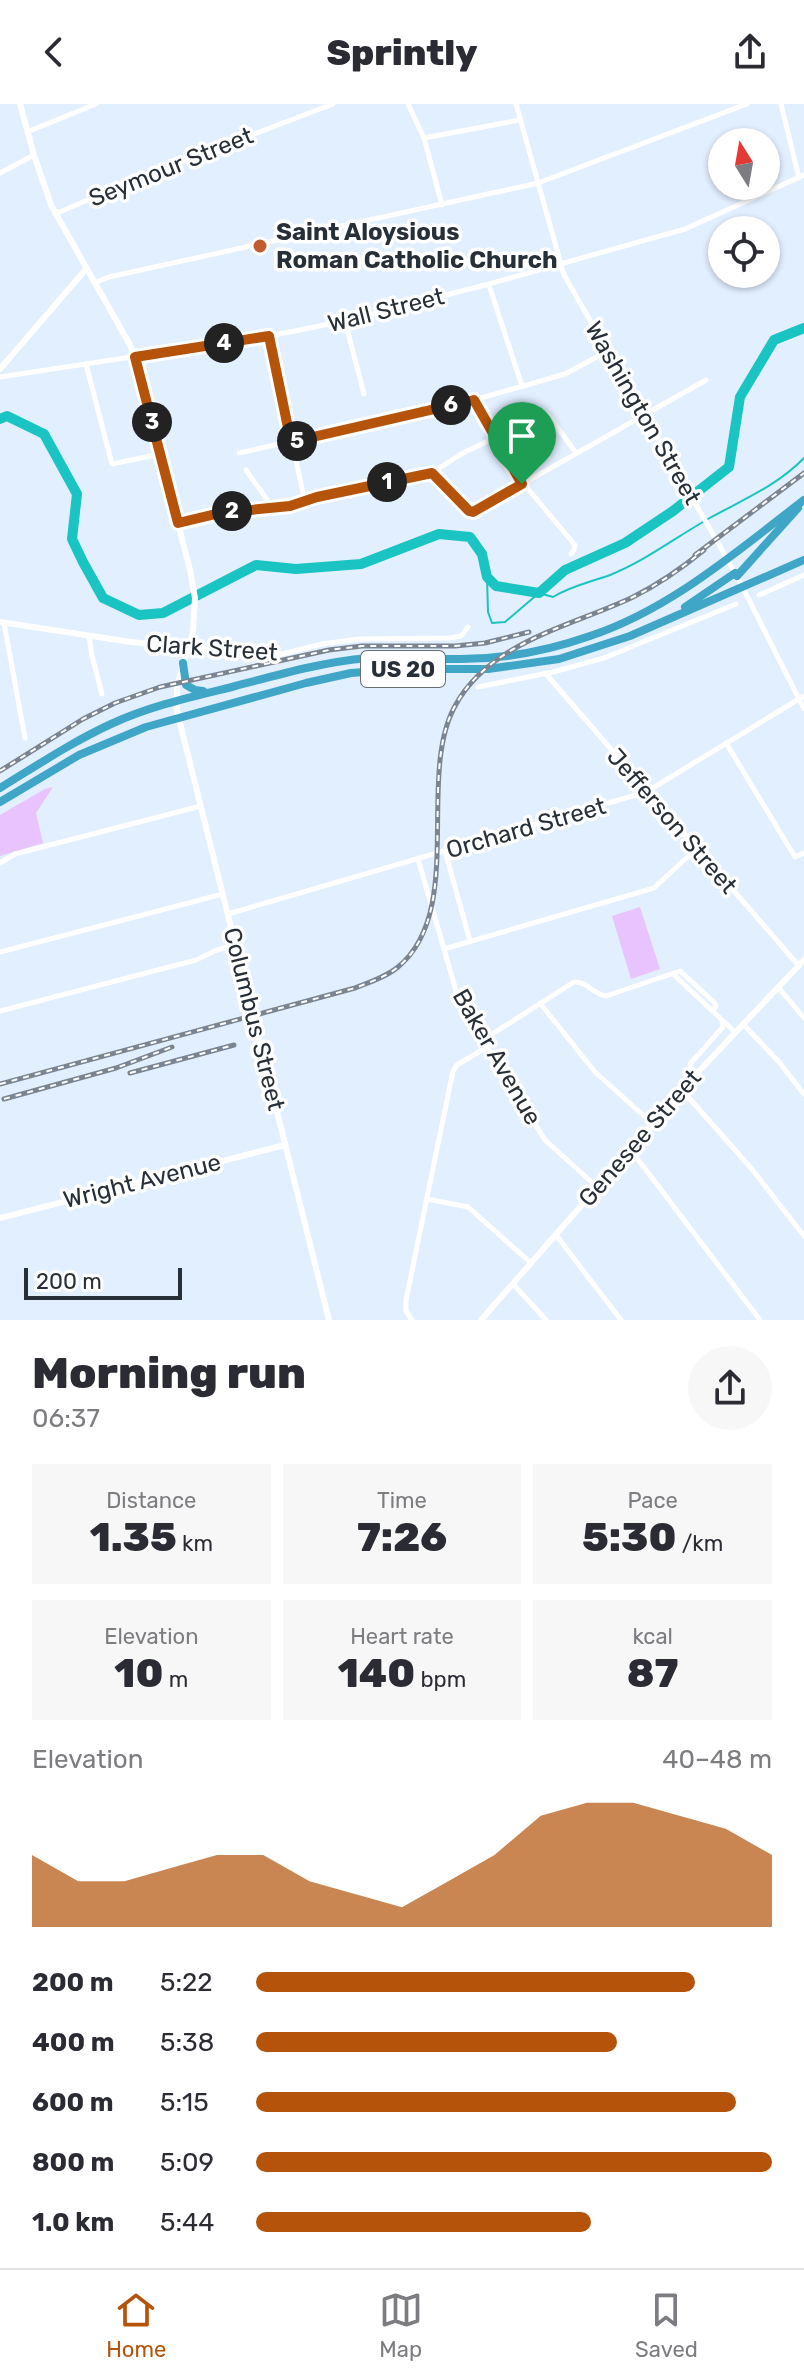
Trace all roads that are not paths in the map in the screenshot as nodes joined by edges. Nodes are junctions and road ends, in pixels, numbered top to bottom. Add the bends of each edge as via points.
1 (20, 104) edge
2 (96, 104) edge
3 (333, 104) edge
4 (408, 104) edge
5 (516, 104) edge
6 (747, 104) edge
7 (781, 104) edge
8 (520, 120) junction
9 (27, 132) junction
10 (424, 138) junction
11 (34, 155) junction
12 (0, 173) edge
13 (801, 177) edge
14 (538, 183) junction
15 (442, 205) junction
16 (55, 214) junction
17 (560, 265) junction
18 (86, 269) junction
19 (94, 283) junction
20 (489, 284) junction
21 (345, 321) junction
22 (269, 336) junction
23 (608, 351) junction
24 (135, 357) junction
25 (1, 364) edge
26 (86, 364) junction
27 (0, 377) edge
28 (706, 380) dead end
29 (522, 386) junction
30 (364, 394) dead end
31 (474, 400) junction
32 (537, 408) dead end
33 (644, 415) junction
34 (494, 438) junction
35 (291, 442) junction
36 (239, 453) dead end
37 (576, 453) junction
38 (160, 454) junction
39 (246, 470) dead end
40 (432, 473) junction
41 (522, 483) junction
42 (803, 500) edge
43 (305, 502) junction
44 (273, 508) junction
45 (178, 523) junction
46 (571, 554) dead end
47 (727, 558) junction
48 (804, 560) edge
49 (736, 574) junction
50 (804, 575) edge
51 (743, 587) junction
52 (759, 595) dead end
53 (736, 604) dead end
54 (675, 615) junction
55 (2, 623) edge
56 (468, 627) dead end
57 (89, 636) junction
58 (188, 648) junction
59 (183, 663) junction
60 (546, 674) junction
61 (478, 687) dead end
62 (216, 691) junction
63 (102, 694) dead end
64 (801, 697) edge
65 (176, 701) junction
66 (804, 709) edge
67 (179, 718) junction
68 (25, 738) dead end
69 (726, 743) junction
70 (0, 788) edge
71 (646, 792) junction
72 (0, 802) edge
73 (201, 806) junction
74 (696, 849) junction
75 (445, 851) junction
76 (804, 853) edge
77 (418, 859) junction
78 (0, 863) edge
79 (223, 894) junction
80 (228, 914) junction
81 (470, 941) junction
82 (235, 945) junction
83 (444, 949) junction
84 (0, 952) edge
85 (801, 963) edge
86 (778, 987) junction
87 (540, 1003) junction
88 (0, 1011) edge
89 (804, 1018) edge
90 (722, 1019) junction
91 (743, 1024) junction
92 (735, 1032) junction
93 (483, 1040) junction
94 (487, 1047) junction
95 (692, 1079) junction
96 (682, 1090) junction
97 (804, 1094) edge
98 (653, 1124) junction
99 (285, 1145) junction
100 (630, 1149) junction
101 (597, 1187) junction
102 (427, 1199) junction
103 (0, 1218) edge
104 (556, 1235) junction
105 (804, 1236) edge
106 (531, 1263) junction
107 (513, 1284) junction
108 (329, 1320) edge
109 (412, 1320) edge
110 (481, 1320) edge
111 (546, 1320) edge
112 (621, 1320) edge
113 (760, 1320) edge

1 - 9 street
2 - 9 street
3 - 16 street, Seymour Street
4 - 10 street
5 - 8 street, Washington Street
6 - 14 street
7 - 13 street
8 - 10 street
8 - 14 street, Washington Street
9 - 11 street
10 - 15 street
11 - 12 street
11 - 16 street
13 - 17 street, Wall Street via 685,229
14 - 15 street
14 - 17 street, Washington Street
15 - 19 street
16 - 18 street
17 - 20 street, Wall Street
17 - 23 street, Washington Street
18 - 19 street
18 - 25 street
19 - 24 street
20 - 21 street, Wall Street
20 - 29 street
21 - 22 street, Wall Street
21 - 30 street
22 - 24 street, Wall Street
22 - 35 street
23 - 29 street via 565,374
23 - 33 street, Washington Street
24 - 26 street, Wall Street
24 - 38 street
26 - 27 street, Wall Street
26 - 38 street via 112,464
28 - 33 street
29 - 31 street
31 - 34 street
31 - 35 street
32 - 37 street
33 - 37 street
33 - 47 street, Washington Street
34 - 40 street
34 - 41 street
35 - 36 street
35 - 43 street
37 - 41 street
38 - 45 street
39 - 44 street
40 - 41 street via 473,512
40 - 43 street
41 - 46 street via 575,545
42 - 47 highway, US 20
42 - 49 highway
43 - 44 street
44 - 45 street
45 - 58 street via 195,598
47 - 49 street, Washington Street
47 - 62 highway, US 20 via 644,613 569,643 494,657 347,660
48 - 51 highway, US 20
49 - 51 street, Washington Street
49 - 54 highway
50 - 52 street
51 - 54 highway, US 20
51 - 64 street, Washington Street
53 - 60 street via 604,658
54 - 67 highway, US 20 via 604,646 538,663 351,673
55 - 57 street, Clark Street
55 - 68 street
56 - 58 street, Clark Street via 461,636 449,638 359,639 282,654
57 - 58 street, Clark Street
57 - 63 street
58 - 59 street
59 - 62 highway via 189,688
59 - 65 street
60 - 61 street
60 - 71 street, Jefferson Street
62 - 65 highway, US 20
64 - 66 street, Washington Street
64 - 69 street, Orchard Street
65 - 67 street, Columbus Street
65 - 70 highway, US 20 via 99,730
67 - 72 highway, US 20 via 79,755
67 - 73 street, Columbus Street
69 - 71 street, Orchard Street
69 - 76 street via 795,857
71 - 74 street, Jefferson Street
71 - 75 street, Orchard Street
73 - 78 street via 15,854
73 - 79 street, Columbus Street
74 - 81 street via 654,888
74 - 85 street, Jefferson Street
75 - 77 street, Orchard Street
75 - 81 street
77 - 80 street, Orchard Street
77 - 83 street, Baker Avenue
79 - 80 street, Columbus Street
79 - 84 street
80 - 82 street, Columbus Street
81 - 83 street
82 - 88 street
82 - 99 street, Columbus Street
83 - 93 street, Baker Avenue via 457,997
85 - 86 street, Genesee Street
86 - 89 street
86 - 91 street, Genesee Street
87 - 90 street via 574,982 606,996 673,974
87 - 93 street
87 - 98 street via 595,1072
90 - 92 street
90 - 95 street via 723,1027 690,1064
91 - 92 street, Genesee Street
91 - 97 street
92 - 95 street, Genesee Street
93 - 94 street, Baker Avenue
94 - 101 street, Baker Avenue via 547,1143
94 - 102 street via 453,1071
95 - 96 street, Genesee Street
96 - 98 street, Genesee Street
96 - 105 street
98 - 100 street, Genesee Street
99 - 103 street, Wright Avenue
99 - 108 street, Columbus Street
100 - 101 street, Genesee Street
100 - 113 street
101 - 104 street, Genesee Street
102 - 106 street via 468,1207
102 - 109 street via 405,1308
104 - 106 street, Genesee Street
104 - 112 street
106 - 107 street, Genesee Street
107 - 110 street, Genesee Street
107 - 111 street

